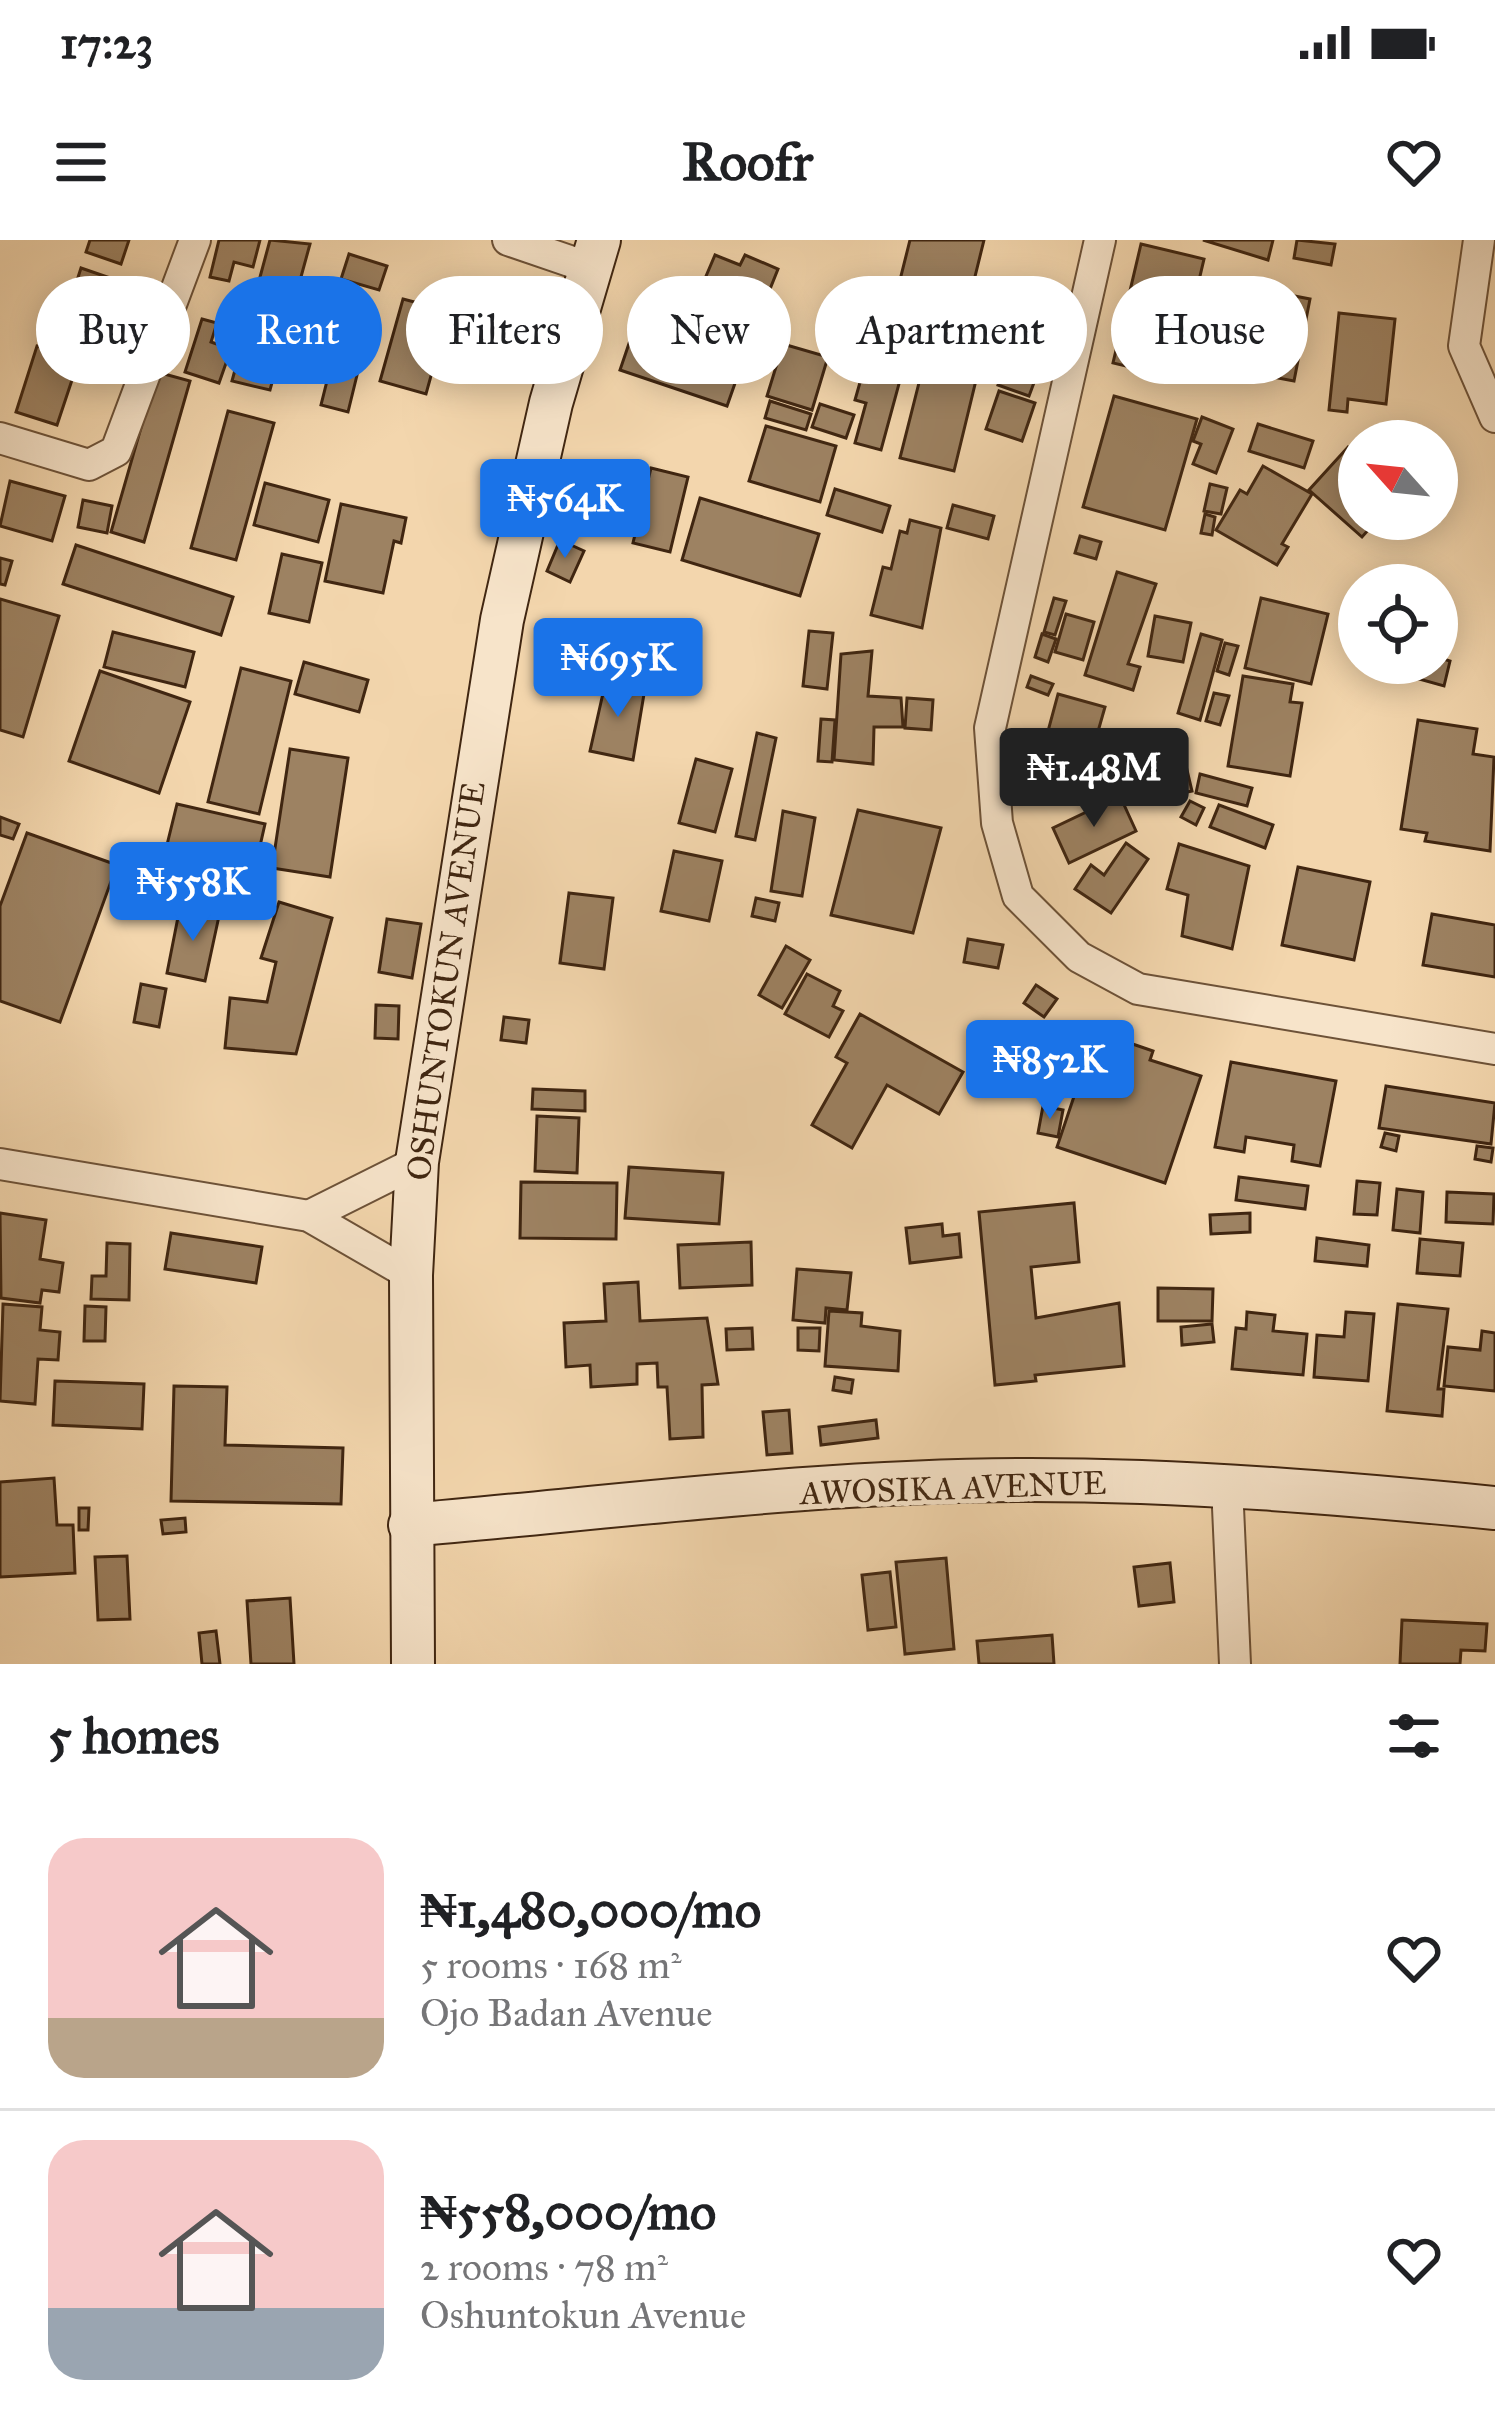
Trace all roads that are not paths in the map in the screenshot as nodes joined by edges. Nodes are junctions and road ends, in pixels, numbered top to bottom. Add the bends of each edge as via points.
1 (195, 240) edge
2 (508, 240) edge
3 (1100, 240) edge
4 (1479, 240) edge
5 (595, 254) edge
6 (1495, 417) edge
7 (0, 438) edge
8 (1495, 1049) edge
9 (416, 1162) junction
10 (0, 1164) edge
11 (310, 1216) junction
12 (411, 1275) junction
13 (1227, 1485) junction
14 (1495, 1508) edge
15 (410, 1525) junction
16 (412, 1664) edge
17 (1234, 1664) edge

1 - 7 street via 116,451 89,465
2 - 5 street
3 - 8 street via 990,728 997,823 1018,896 1078,957 1138,989
4 - 6 street via 1464,346
5 - 9 main road, OSHUNTOKUN AVENUE via 502,620
9 - 11 street
9 - 12 main road, OSHUNTOKUN AVENUE
10 - 11 street
11 - 12 street
12 - 15 main road, OSHUNTOKUN AVENUE
13 - 14 main road, AWOSIKA AVENUE
13 - 15 main road, AWOSIKA AVENUE via 1028,1480 832,1489
13 - 17 street
15 - 16 main road, OSHUNTOKUN AVENUE

